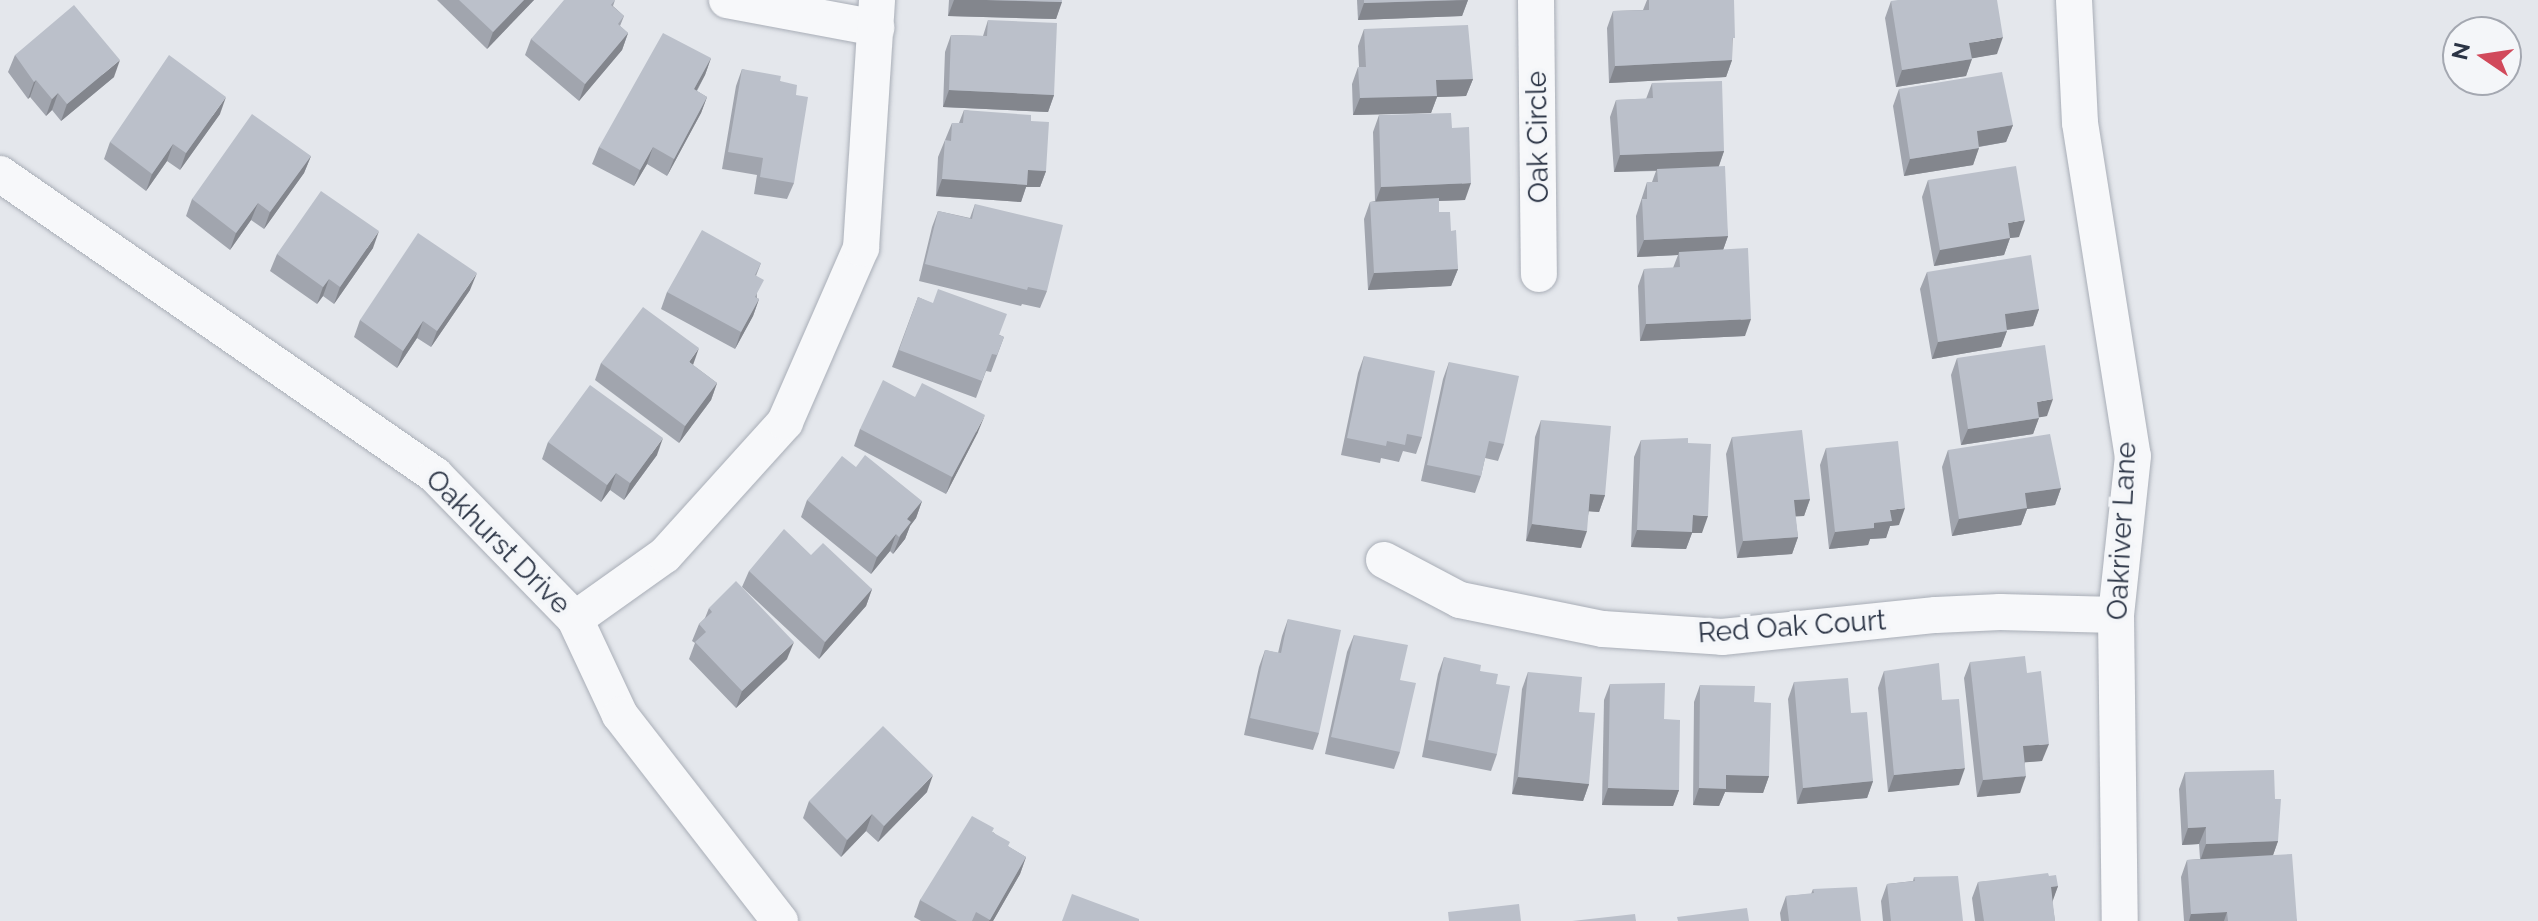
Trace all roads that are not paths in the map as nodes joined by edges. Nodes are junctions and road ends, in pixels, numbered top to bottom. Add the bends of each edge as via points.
1 (727, 0) edge
2 (1536, 0) edge
3 (2074, 0) edge
4 (877, 14) edge
5 (0, 174) edge
6 (1539, 274) dead end
7 (1384, 560) dead end
8 (2116, 615) junction
9 (575, 619) junction
10 (780, 921) edge
11 (2120, 921) edge

1 - 4 street
2 - 6 street, Oak Circle
3 - 8 street, Oakriver Lane via 2080,123 2133,456
4 - 9 street via 861,248 785,422 665,555
5 - 9 street, Oakhurst Drive via 435,475
7 - 8 street, Red Oak Court via 1460,600 1603,629 1722,637 1949,614
8 - 11 street, Oakriver Lane
9 - 10 street, Oakhurst Drive via 620,715

